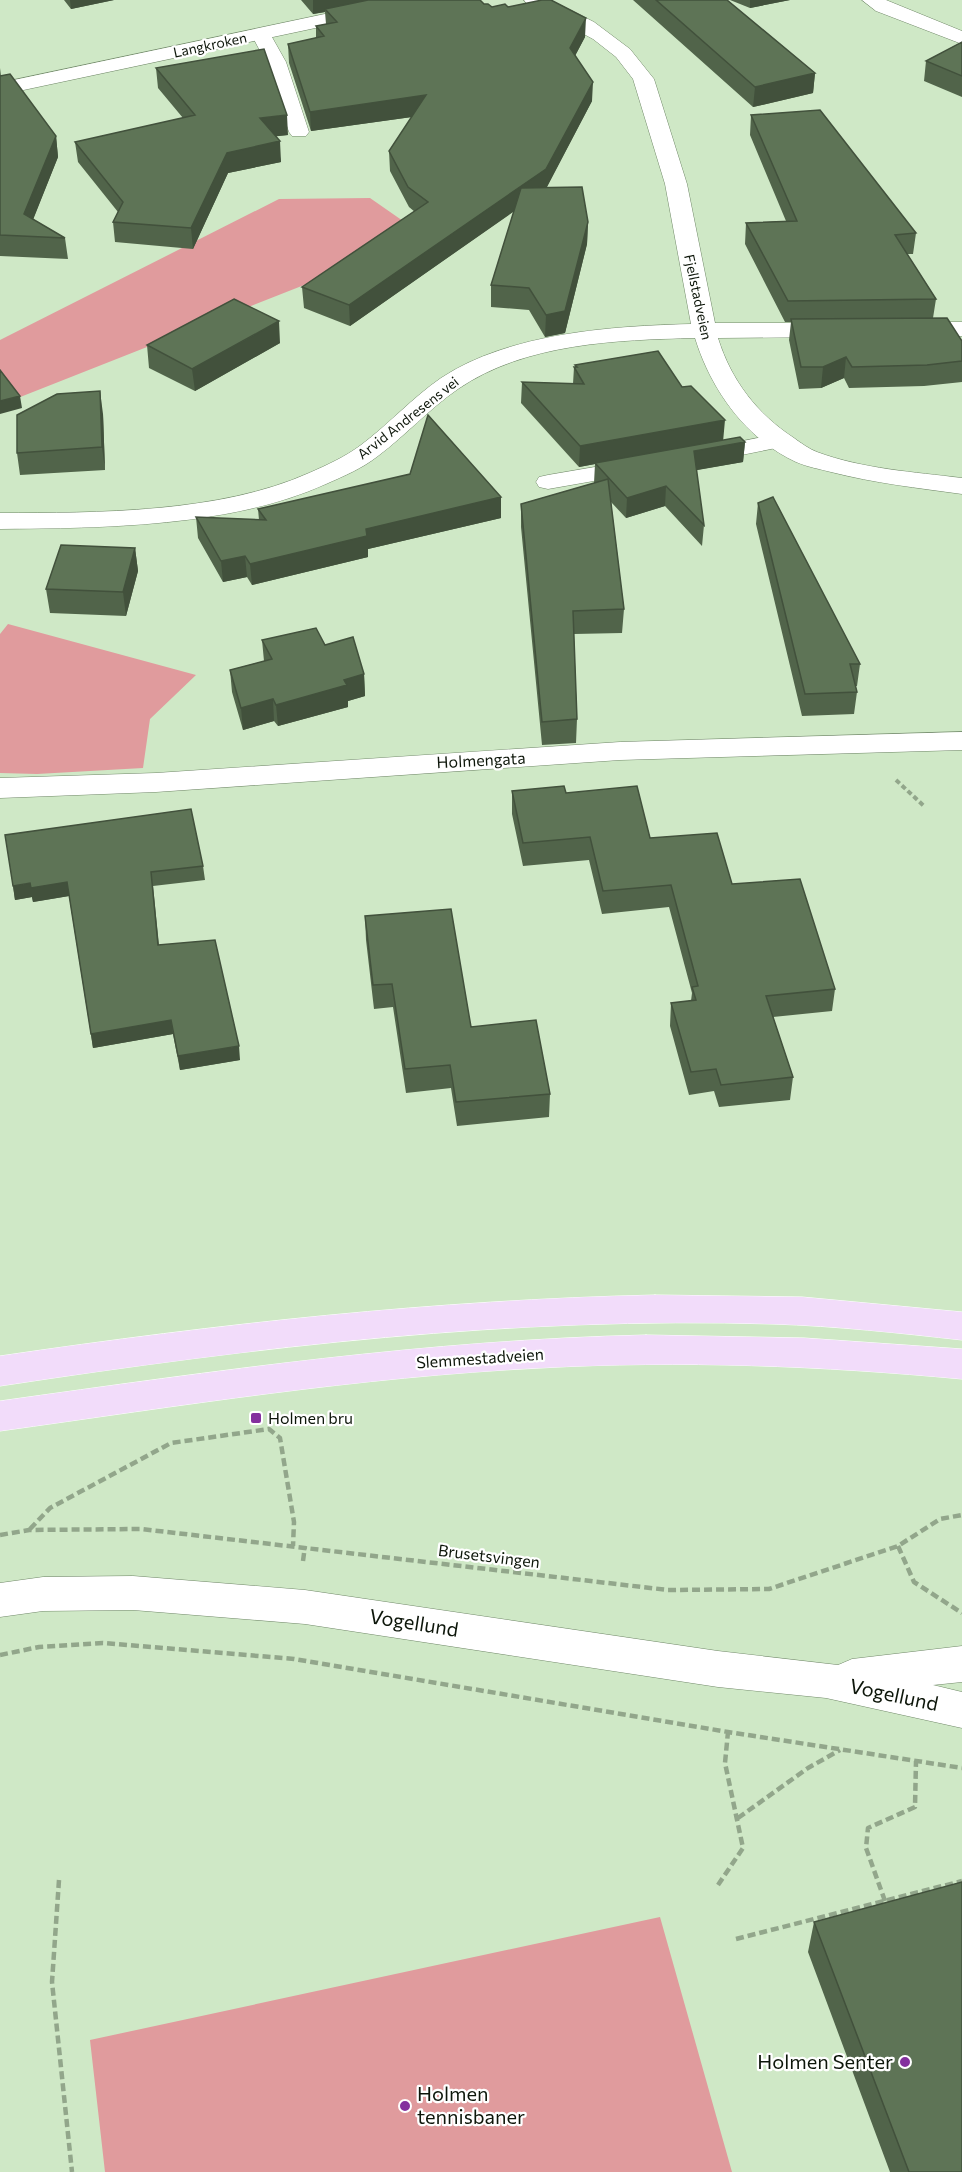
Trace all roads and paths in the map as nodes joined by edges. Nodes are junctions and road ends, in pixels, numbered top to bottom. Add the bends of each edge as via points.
1 (419, 0) edge
2 (534, 0) edge
3 (872, 0) edge
4 (261, 34) junction
5 (962, 38) edge
6 (0, 89) edge
7 (299, 132) dead end
8 (962, 329) edge
9 (702, 332) junction
10 (778, 441) junction
11 (548, 482) dead end
12 (962, 486) edge
13 (0, 521) edge
14 (962, 741) edge
15 (0, 788) edge
16 (962, 1326) edge
17 (914, 1359) junction
18 (962, 1364) edge
19 (0, 1371) edge
20 (962, 1381) edge
21 (0, 1416) edge
22 (962, 1515) edge
23 (29, 1530) junction
24 (0, 1535) edge
25 (293, 1546) junction
26 (898, 1546) junction
27 (0, 1600) edge
28 (962, 1613) edge
29 (0, 1655) edge
30 (962, 1664) edge
31 (826, 1680) junction
32 (962, 1710) edge
33 (728, 1732) junction
34 (841, 1750) junction
35 (916, 1761) junction
36 (962, 1768) edge
37 (738, 1818) junction
38 (59, 1880) dead end
39 (962, 1881) edge
40 (718, 1885) dead end
41 (885, 1901) junction
42 (736, 1939) dead end
43 (72, 2172) edge

1 - 4 street, Langkroken
2 - 9 street, Fjellstadveien via 612,44 634,64 649,92 677,189
3 - 5 street
4 - 6 street, Langkroken
4 - 7 lane via 276,62
8 - 9 street, Arvid Andresens vei
9 - 10 street, Fjellstadveien via 721,380 740,406
9 - 13 street, Arvid Andresens vei via 609,336 514,354 461,376 354,460 296,487 246,501 179,512 73,521
10 - 11 lane
10 - 12 street, Fjellstadveien via 804,456 859,472
14 - 15 street, Holmengata via 828,742 417,763 121,785
16 - 19 main road via 751,1309 469,1315 155,1347
17 - 18 main road, Slemmestadveien
17 - 20 main road
17 - 21 main road, Slemmestadveien via 823,1352 670,1349 540,1353 301,1375
22 - 26 path, Brusetsvingen via 940,1519
23 - 24 path, Brusetsvingen
23 - 25 path, Brusetsvingen via 141,1529
23 - 25 path via 50,1508 171,1443 269,1429 280,1438 294,1522
25 - 26 path, Brusetsvingen via 668,1590 769,1589
26 - 28 path via 914,1582
27 - 31 street, Vogellund via 43,1594 133,1593 305,1606 718,1669
29 - 33 path via 39,1647 103,1642 294,1659
30 - 31 street, Vogellund
31 - 32 street, Vogellund
33 - 34 path
33 - 37 path via 725,1763
34 - 35 path
34 - 37 path via 808,1768
35 - 36 path
35 - 41 path via 915,1807 868,1828 866,1848
37 - 40 path via 743,1848
38 - 43 path via 52,1982
39 - 41 path
41 - 42 path

